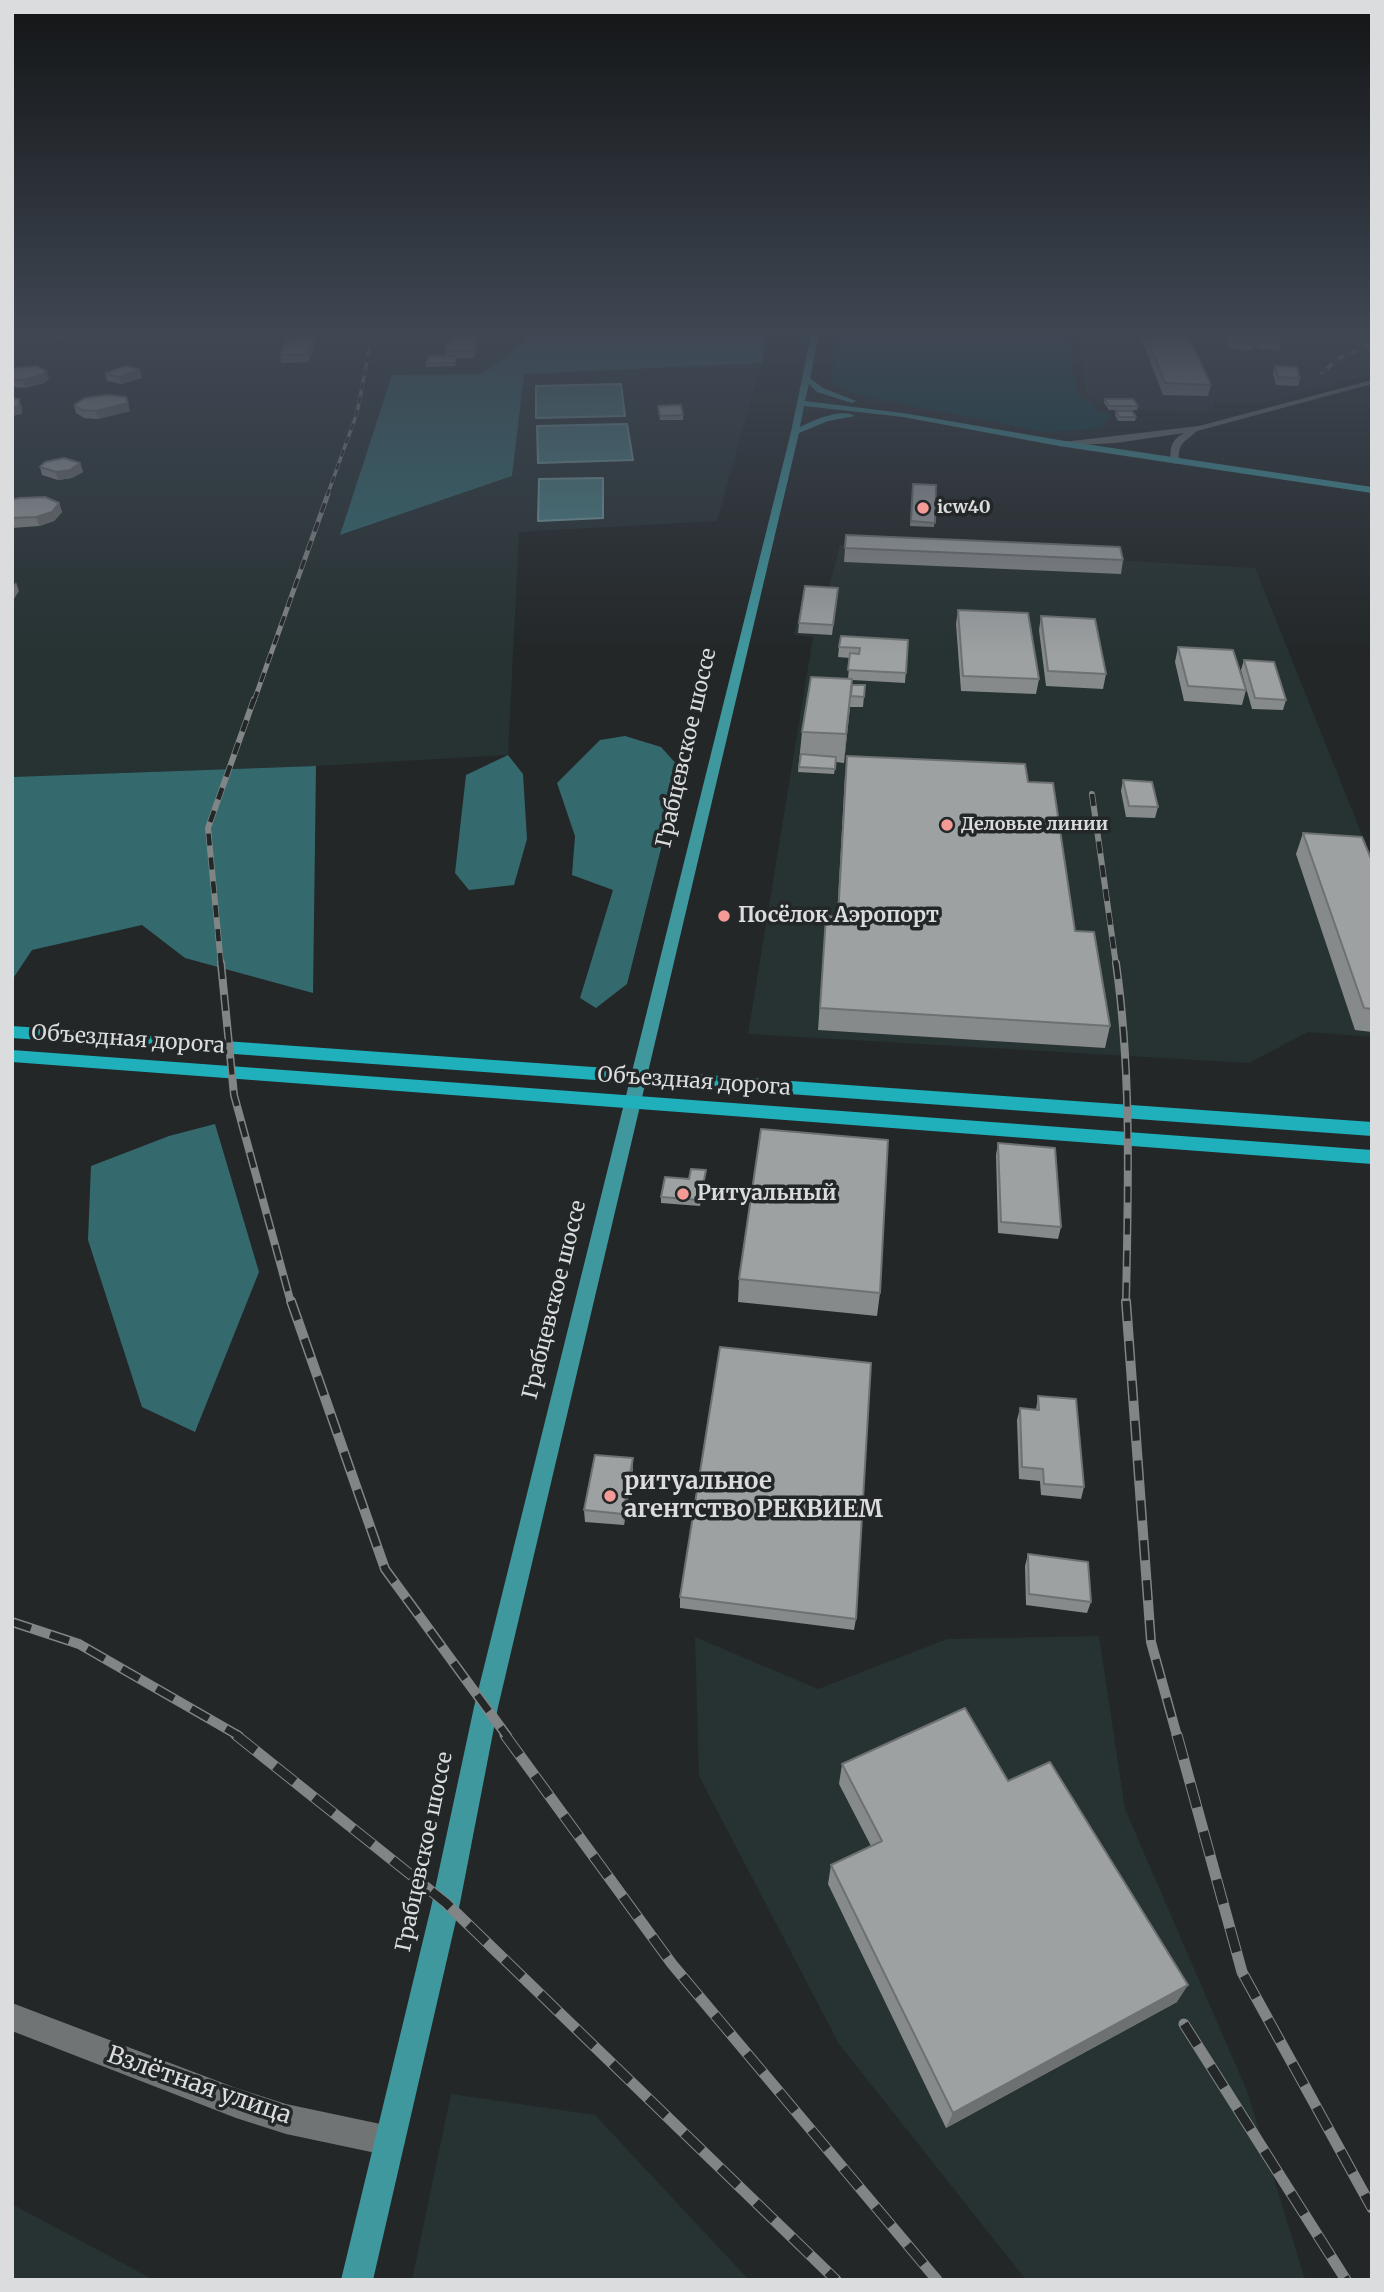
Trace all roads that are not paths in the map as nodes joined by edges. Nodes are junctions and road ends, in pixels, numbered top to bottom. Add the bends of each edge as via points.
1 (792, 442) edge
2 (1053, 442) edge
3 (1079, 442) edge
4 (1178, 442) edge
5 (1059, 443) junction
6 (1175, 461) junction
7 (1372, 490) edge
8 (12, 1032) edge
9 (12, 1056) edge
10 (1372, 1129) edge
11 (1372, 1157) edge
12 (12, 2017) edge
13 (390, 2141) junction
14 (357, 2280) edge

1 - 13 main road, Грабцевское шоссе via 486,1707
2 - 5 main road
3 - 5 street
4 - 6 street
5 - 6 main road
6 - 7 main road
8 - 10 highway, Объездная дорога
9 - 11 highway, Объездная дорога
12 - 13 street, Взлётная улица via 236,2103 286,2119
13 - 14 main road, Грабцевское шоссе

